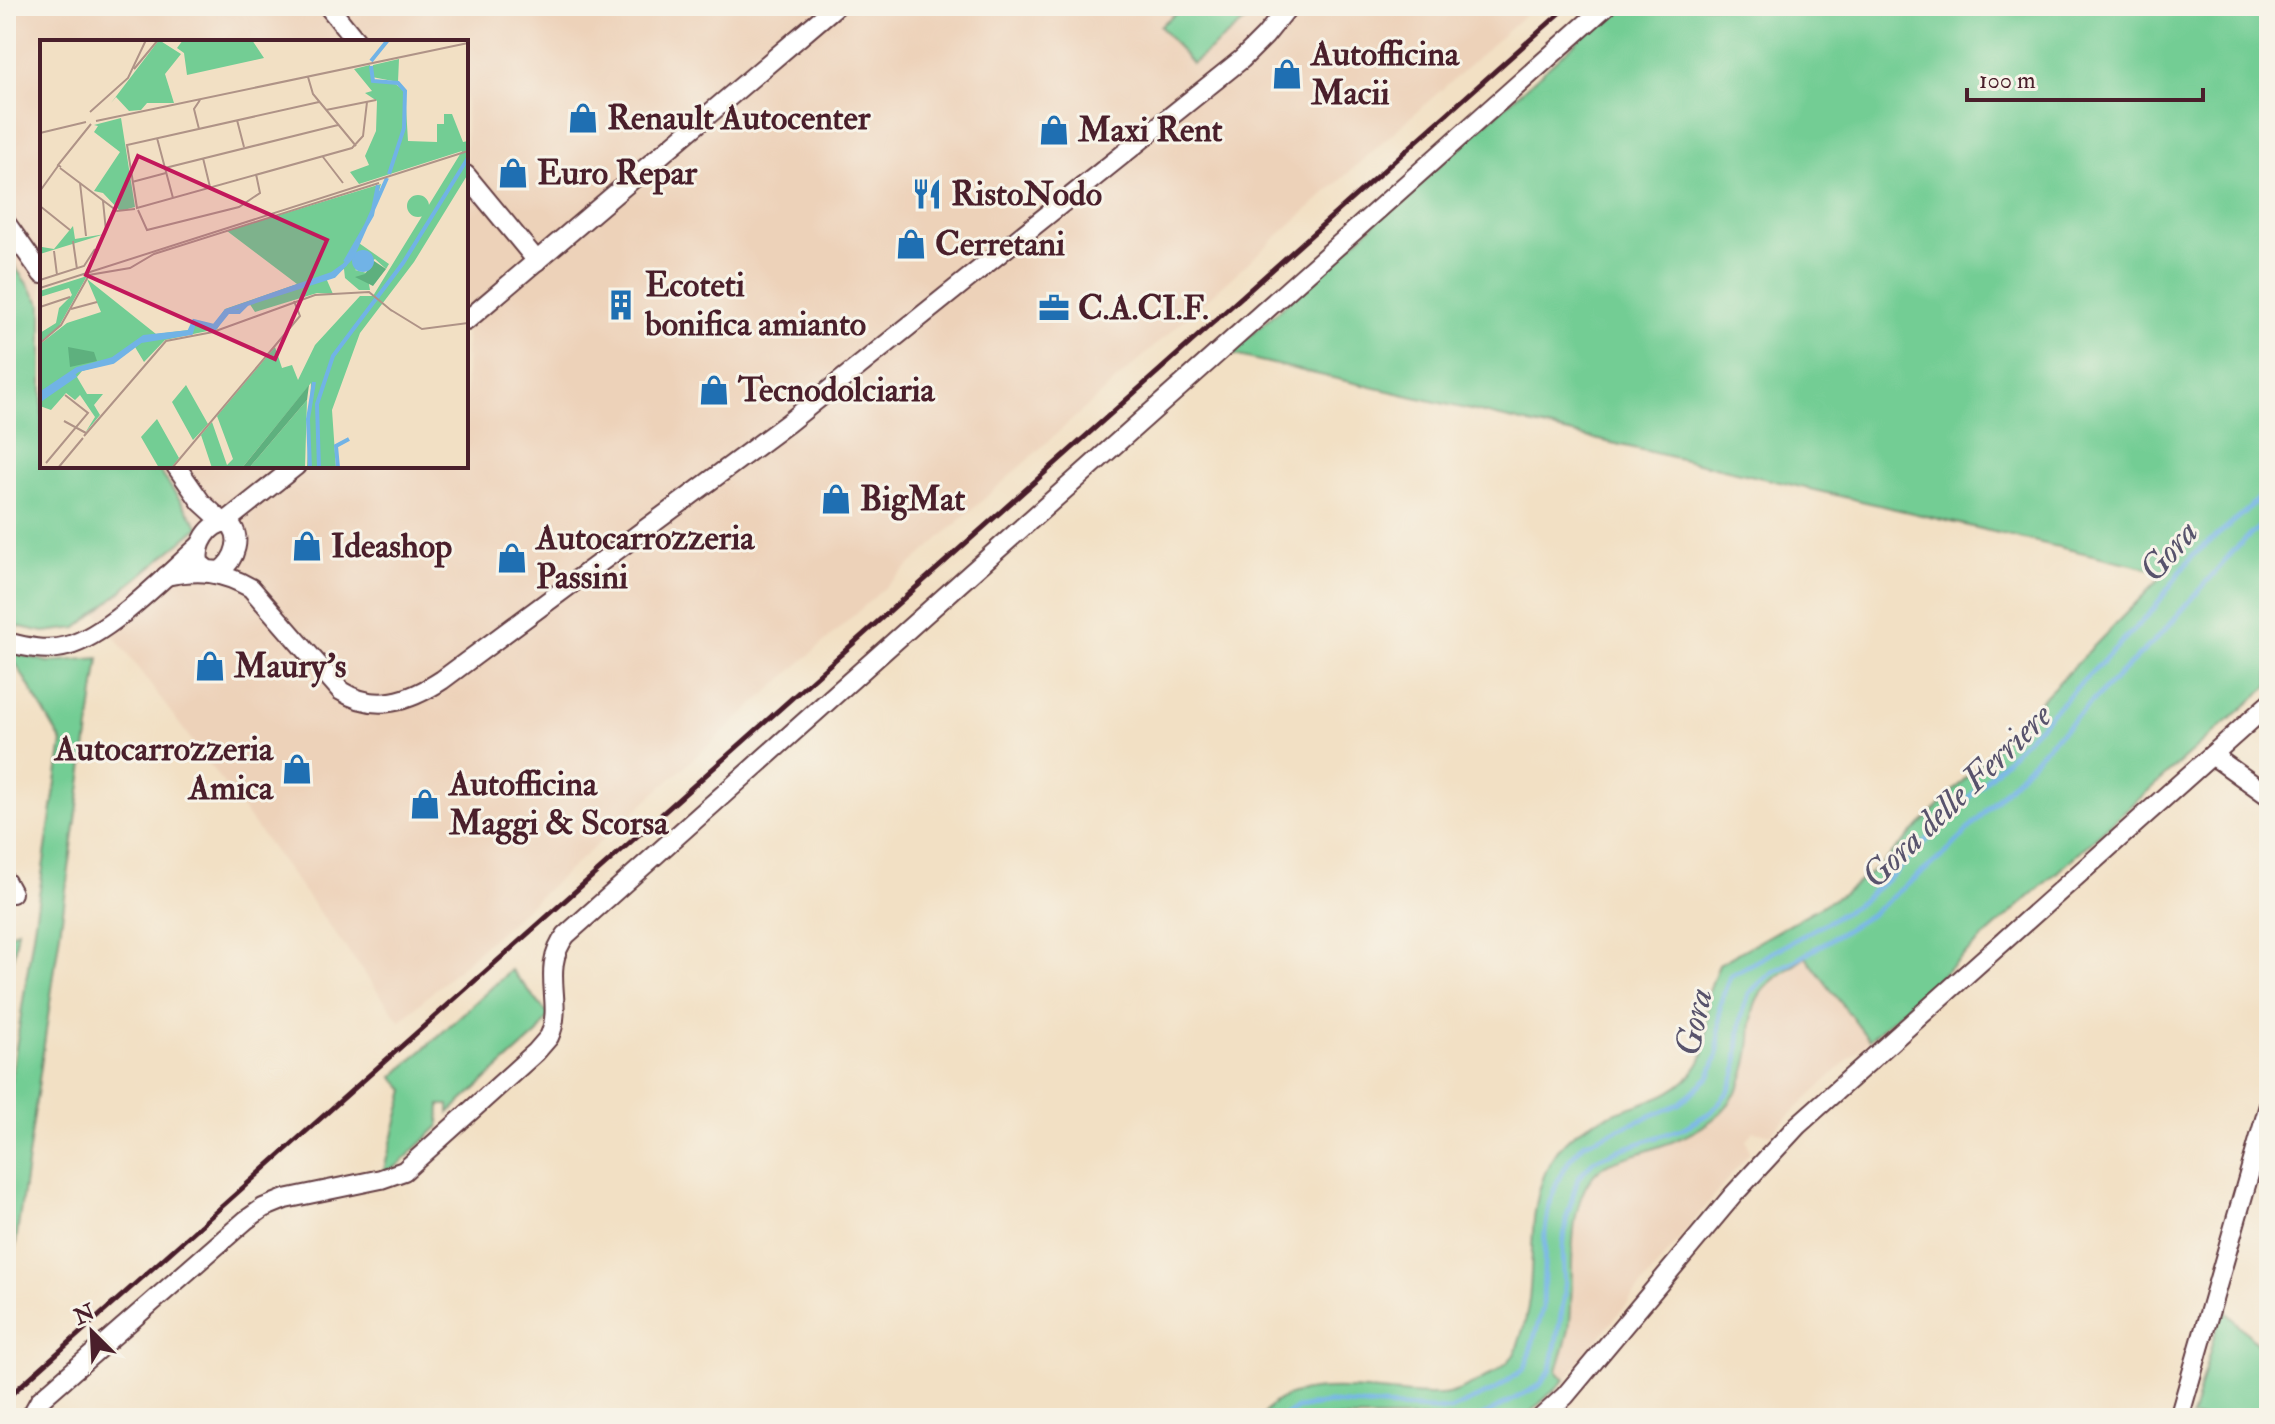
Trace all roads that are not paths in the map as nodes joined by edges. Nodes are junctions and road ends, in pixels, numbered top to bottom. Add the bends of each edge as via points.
1 (328, 6) edge
2 (836, 6) edge
3 (1289, 6) edge
4 (1606, 6) edge
5 (355, 40) edge
6 (468, 177) edge
7 (6, 223) edge
8 (537, 261) junction
9 (40, 271) edge
10 (468, 319) edge
11 (177, 468) edge
12 (294, 468) edge
13 (201, 502) junction
14 (253, 502) junction
15 (224, 523) junction
16 (204, 540) junction
17 (236, 544) junction
18 (215, 572) junction
19 (166, 576) junction
20 (251, 588) junction
21 (6, 642) edge
22 (2269, 704) edge
23 (2212, 755) junction
24 (2269, 796) edge
25 (2269, 1105) edge
26 (30, 1418) edge
27 (1541, 1418) edge
28 (2179, 1418) edge

1 - 5 street
2 - 8 street
3 - 20 street via 1242,59 800,413 413,698 375,703 350,697
4 - 26 street via 566,935 553,958 555,1016 549,1037 443,1136 398,1174 263,1208 40,1400
6 - 8 street
7 - 9 street
8 - 10 street
11 - 13 street
12 - 14 street
13 - 15 street
13 - 16 street
14 - 15 street
14 - 17 street
15 - 16 street via 213,526
15 - 17 street via 234,527
16 - 18 street via 199,563
16 - 19 street
17 - 18 street via 229,564
17 - 20 street
18 - 19 street
18 - 20 street
19 - 21 street via 81,642 51,649
22 - 23 street
23 - 24 street
23 - 27 street via 1798,1125
25 - 28 street

